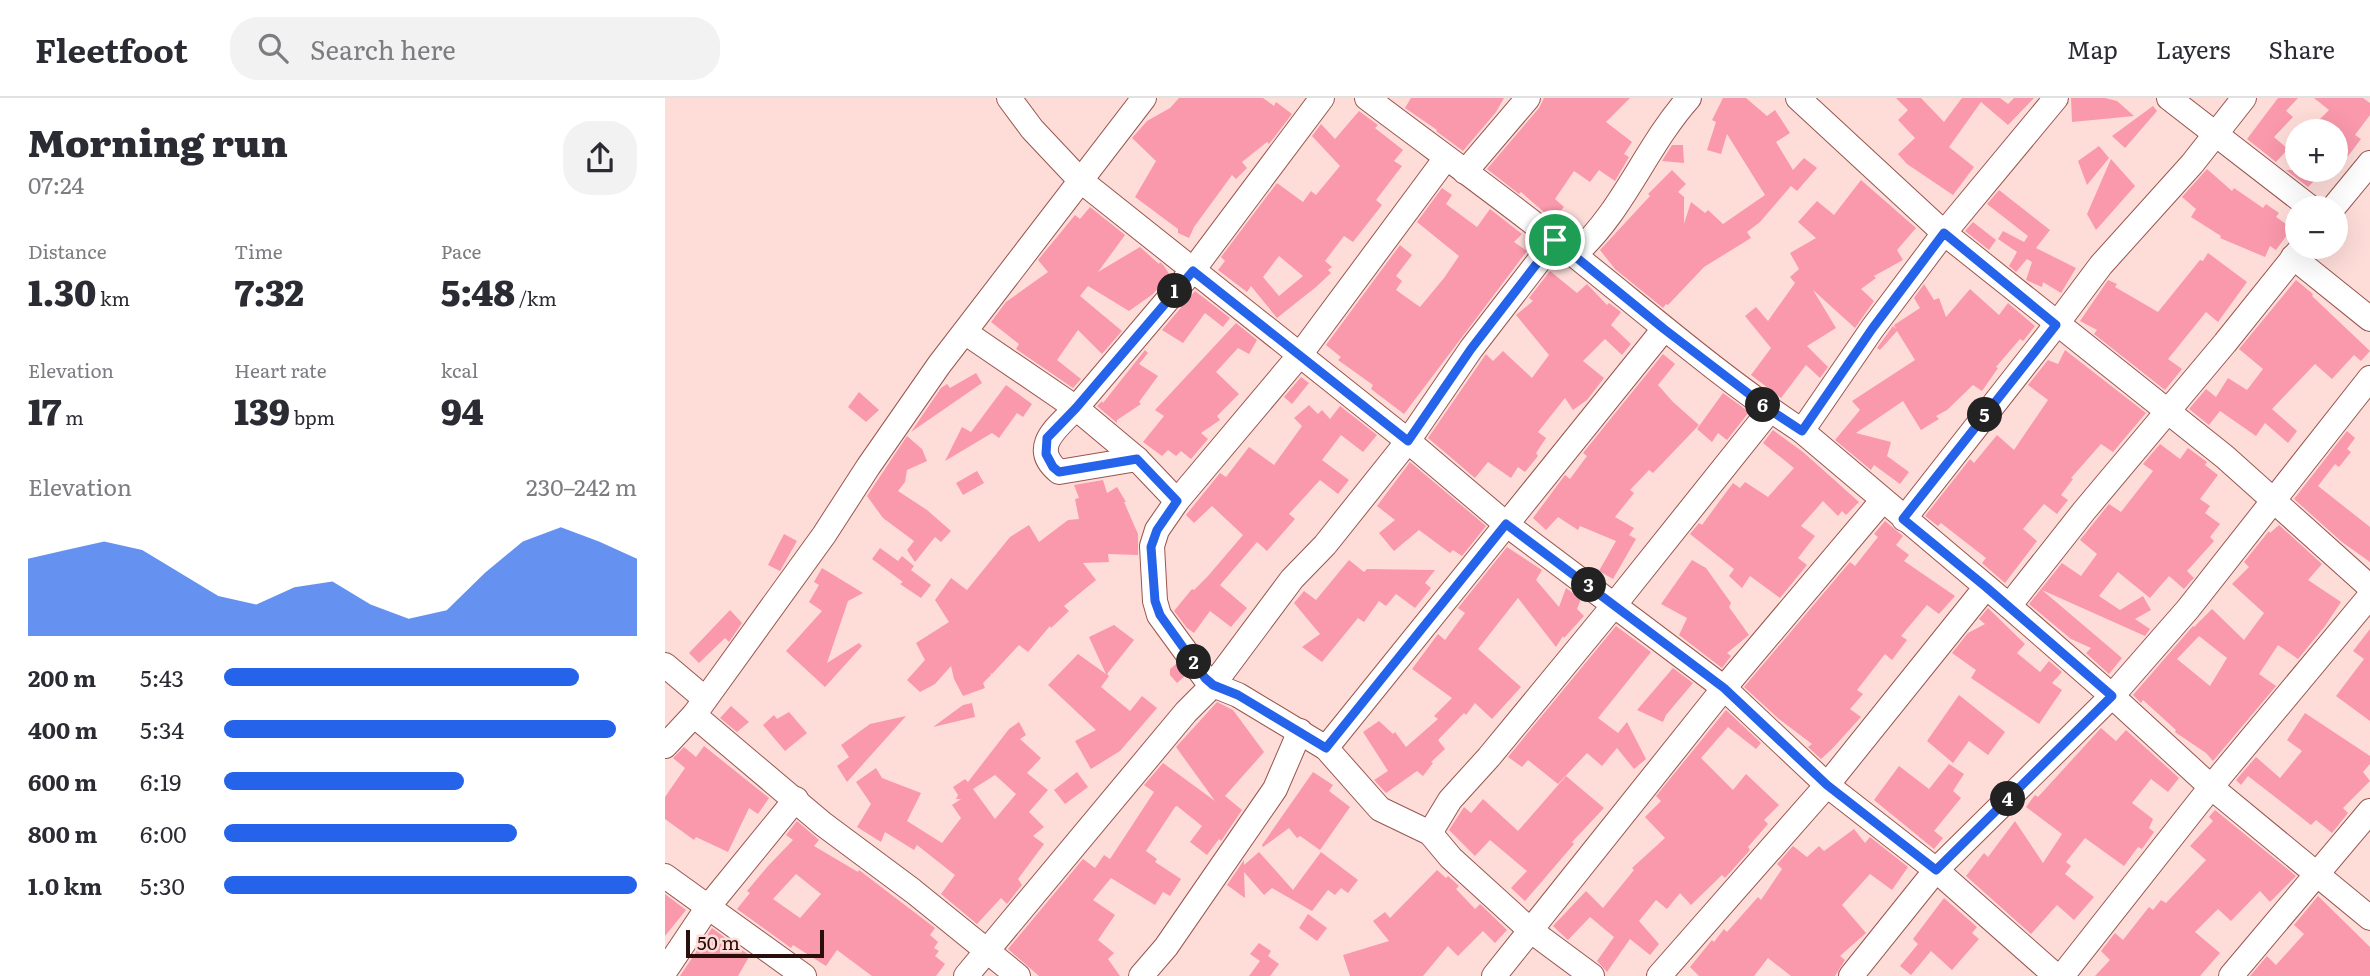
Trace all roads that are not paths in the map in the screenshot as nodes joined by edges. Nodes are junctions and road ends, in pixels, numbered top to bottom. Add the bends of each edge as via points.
1 (1009, 98) edge
2 (1144, 98) edge
3 (1322, 98) edge
4 (1367, 98) edge
5 (1528, 98) edge
6 (1689, 98) edge
7 (1798, 98) edge
8 (2056, 98) edge
9 (2169, 98) edge
10 (2244, 98) edge
11 (2215, 132) junction
12 (2370, 163) edge
13 (1455, 165) junction
14 (1080, 180) junction
15 (2296, 196) edge
16 (2343, 196) edge
17 (1944, 233) junction
18 (1565, 247) junction
19 (2291, 259) edge
20 (2305, 259) edge
21 (1193, 271) junction
22 (2370, 319) edge
23 (2056, 325) junction
24 (1664, 329) junction
25 (966, 333) junction
26 (1299, 356) junction
27 (2367, 389) edge
28 (1076, 408) junction
29 (1770, 410) junction
30 (2169, 412) junction
31 (1802, 431) junction
32 (1408, 441) junction
33 (1137, 459) junction
34 (2273, 499) junction
35 (1882, 500) junction
36 (1177, 501) junction
37 (1903, 519) junction
38 (1506, 524) junction
39 (1986, 587) junction
40 (2370, 587) edge
41 (2370, 596) edge
42 (1615, 604) junction
43 (2009, 606) junction
44 (665, 665) edge
45 (1213, 685) junction
46 (1724, 688) junction
47 (2112, 696) junction
48 (699, 706) junction
49 (1300, 731) junction
50 (665, 746) edge
51 (1326, 748) junction
52 (1827, 785) junction
53 (2211, 787) junction
54 (796, 799) junction
55 (2370, 811) edge
56 (1430, 833) junction
57 (1936, 870) junction
58 (2315, 874) junction
59 (665, 876) edge
60 (708, 907) junction
61 (2370, 918) edge
62 (1530, 930) junction
63 (987, 951) junction
64 (665, 971) edge
65 (804, 976) edge
66 (967, 976) edge
67 (1018, 976) edge
68 (1141, 976) edge
69 (1494, 976) edge
70 (1592, 976) edge
71 (1660, 976) edge
72 (1851, 976) edge
73 (2056, 976) edge
74 (2062, 976) edge
75 (2231, 976) edge

1 - 14 street via 1032,130
2 - 14 street
3 - 21 street
4 - 13 street
5 - 13 street
6 - 18 street via 1672,116 1639,173 1588,243
7 - 17 street
8 - 17 street
9 - 11 street
10 - 11 street
11 - 15 street
11 - 23 street
12 - 16 street
13 - 18 street
13 - 26 street
14 - 21 street
14 - 25 street
17 - 23 street
17 - 31 street
18 - 24 street
18 - 32 street via 1471,349
19 - 30 street
20 - 22 street
21 - 26 street
21 - 28 street
23 - 30 street
23 - 37 street
24 - 29 street
24 - 38 street
25 - 28 street
25 - 48 street
26 - 32 street
26 - 36 street
27 - 34 street
28 - 33 street
28 - 33 street via 1047,438 1046,454 1053,467 1059,472
29 - 31 street
29 - 42 street
30 - 34 street
30 - 43 street
31 - 35 street
32 - 38 street
32 - 45 street via 1292,579
33 - 36 street
34 - 40 street
34 - 47 street
35 - 37 street
35 - 46 street
36 - 45 street via 1151,547 1155,601 1160,615
37 - 39 street
38 - 42 street
38 - 51 street
39 - 43 street
39 - 52 street
41 - 53 street
42 - 46 street
42 - 56 street via 1450,800
43 - 47 street
44 - 48 street
45 - 49 street
45 - 63 street
46 - 52 street
46 - 62 street
47 - 53 street
47 - 57 street
48 - 50 street
48 - 54 street
49 - 51 street
49 - 68 street via 1275,789
51 - 56 street via 1380,808
52 - 57 street
52 - 71 street
53 - 58 street
53 - 74 street
54 - 60 street
54 - 63 street
55 - 58 street
56 - 62 street
57 - 72 street
57 - 73 street
58 - 61 street
58 - 75 street
59 - 60 street
60 - 64 street
60 - 65 street
62 - 69 street
62 - 70 street
63 - 66 street
63 - 67 street

